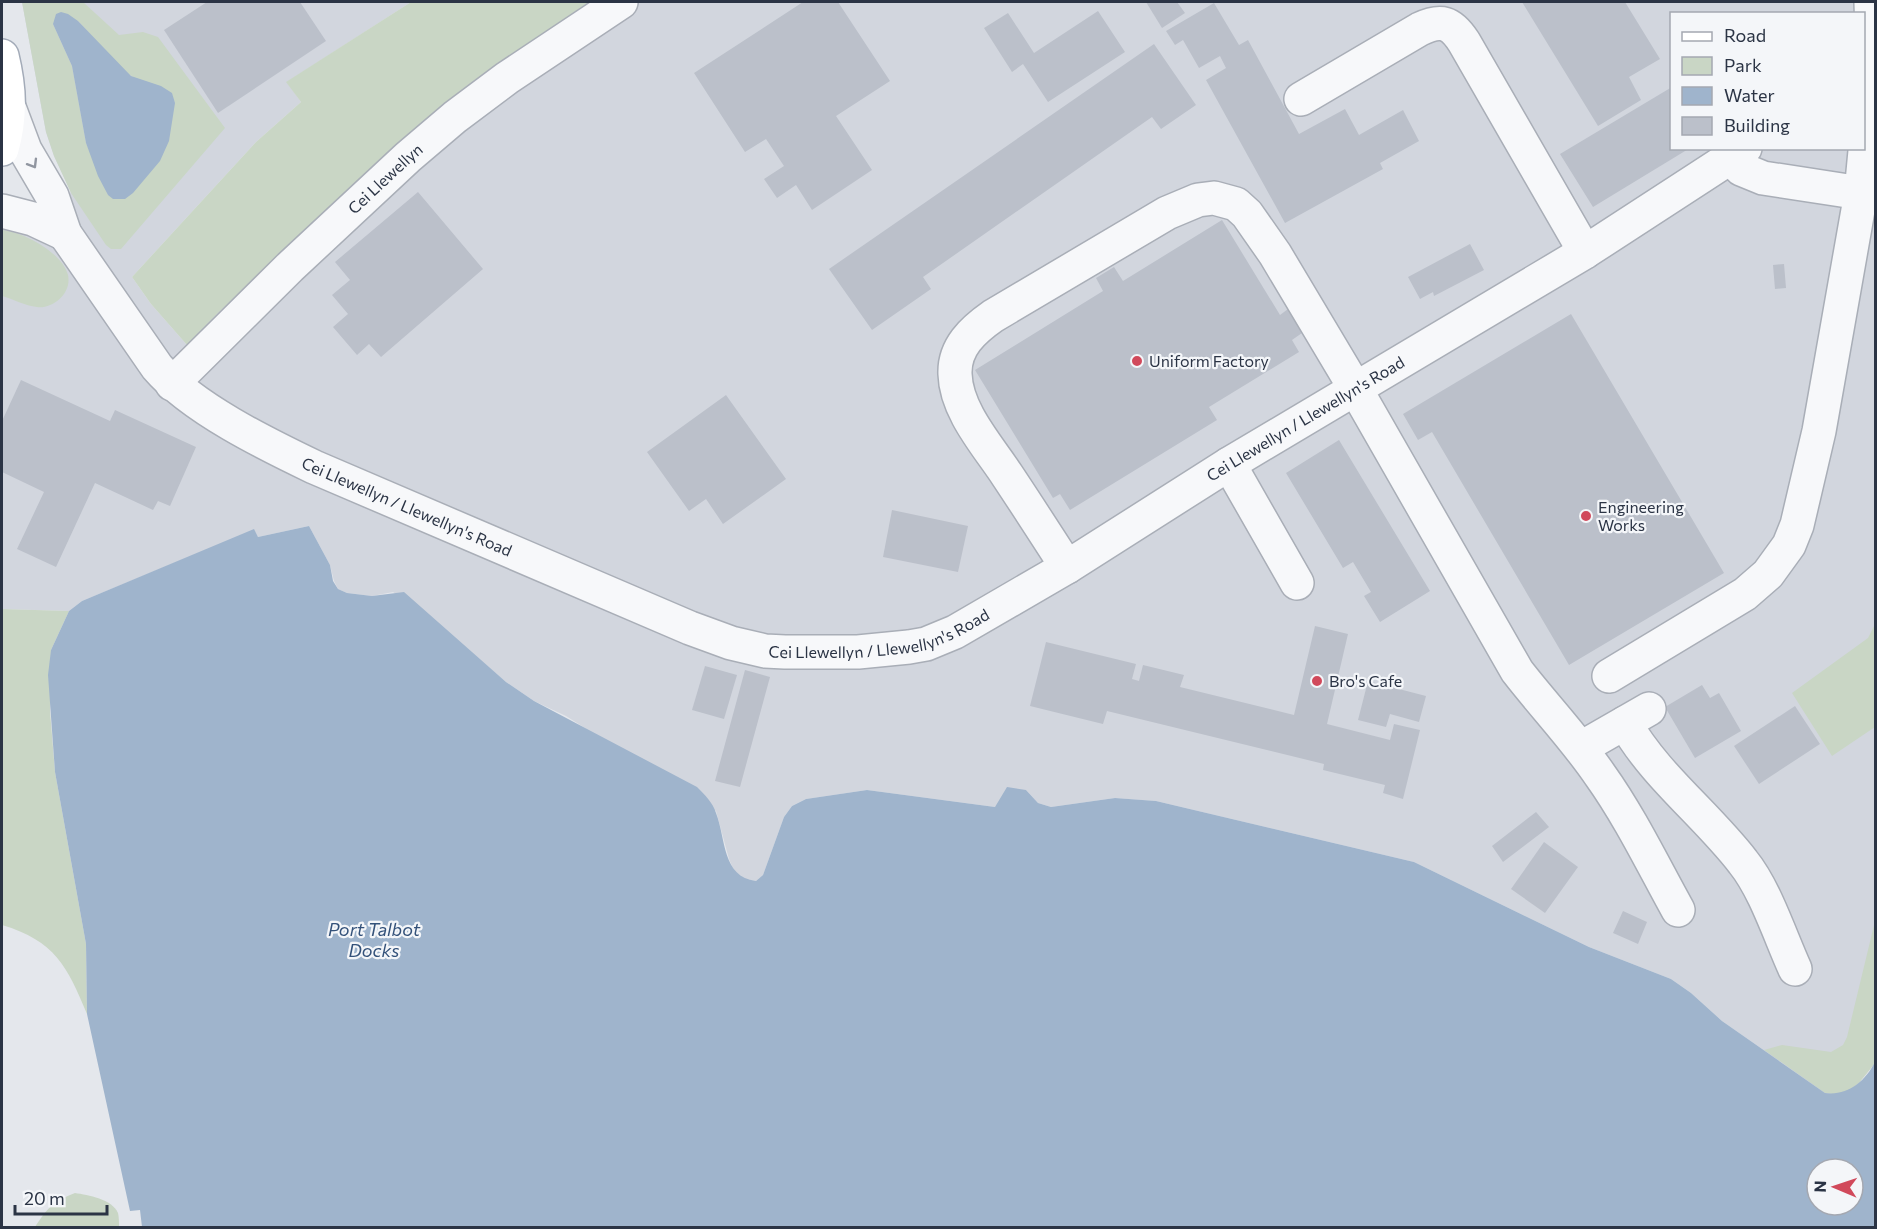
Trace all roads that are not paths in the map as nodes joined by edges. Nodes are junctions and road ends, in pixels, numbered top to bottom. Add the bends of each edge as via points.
1 (621, 2) edge
2 (1871, 2) edge
3 (2, 56) edge
4 (1301, 99) dead end
5 (10, 110) junction
6 (2, 149) edge
7 (1727, 160) edge
8 (1861, 193) junction
9 (2, 211) edge
10 (65, 234) junction
11 (1585, 252) junction
12 (172, 384) junction
13 (1355, 388) junction
14 (1229, 464) junction
15 (1067, 567) junction
16 (1297, 583) dead end
17 (1609, 676) dead end
18 (1581, 748) junction
19 (1678, 910) dead end
20 (1795, 969) dead end

1 - 12 street, Cei Llewellyn via 455,117 290,267
2 - 8 street via 1873,67
3 - 5 main road
4 - 11 street via 1420,29 1441,23 1450,26 1464,42
5 - 6 main road
5 -> 10 street via 25,150 52,196
7 - 8 street via 1763,178
7 - 11 street, Cei Llewellyn / Llewellyn's Road
8 - 17 street via 1819,431 1789,545 1768,574 1745,594
9 - 10 street via 33,219
10 - 12 street, Cei Llewellyn / Llewellyn's Road
11 - 13 street, Cei Llewellyn / Llewellyn's Road
12 - 15 street, Cei Llewellyn / Llewellyn's Road via 273,447 314,467 690,628 765,651 866,651 926,644 971,624
13 - 14 street, Cei Llewellyn / Llewellyn's Road
13 - 15 street via 1275,254 1247,214 1225,199 1198,200 1167,213 993,316 964,341 957,363 957,386 970,418
13 - 18 street via 1517,671
14 - 15 street, Cei Llewellyn / Llewellyn's Road
14 - 16 street
18 - 19 street
18 - 20 street via 1637,716 1650,758 1744,863

